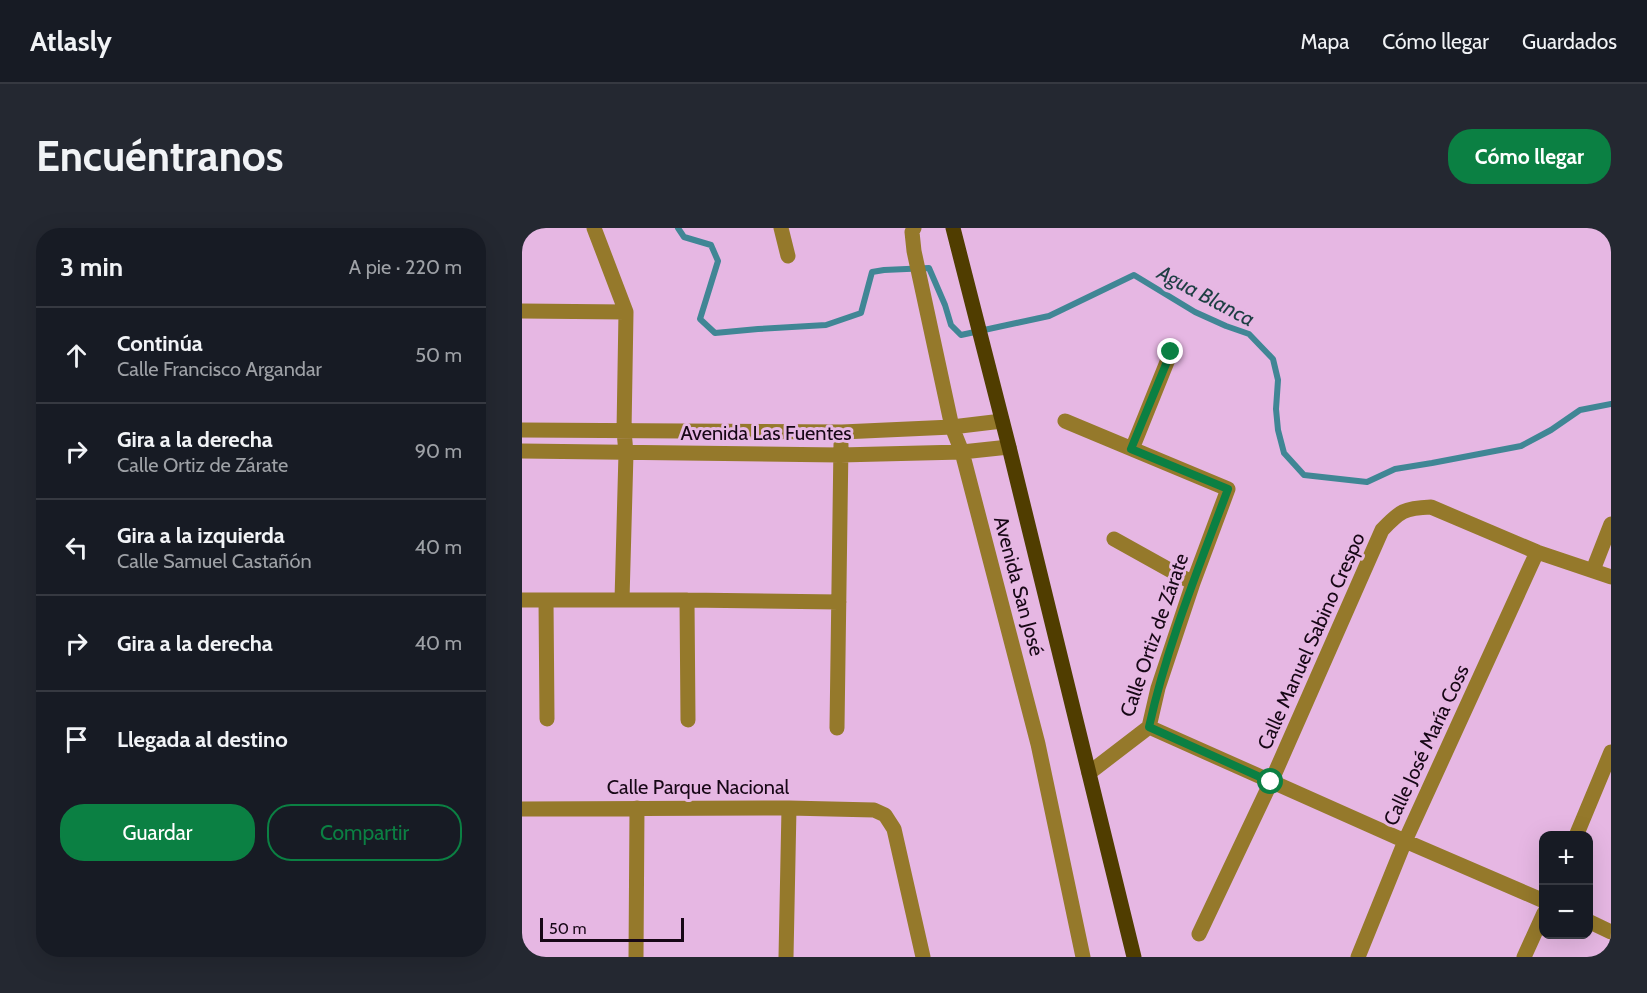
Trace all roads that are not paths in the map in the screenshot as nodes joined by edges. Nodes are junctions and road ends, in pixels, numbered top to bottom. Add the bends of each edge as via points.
1 (594, 228) edge
2 (781, 228) edge
3 (914, 228) edge
4 (953, 228) edge
5 (788, 256) dead end
6 (522, 312) edge
7 (626, 312) junction
8 (1171, 352) dead end
9 (1002, 421) junction
10 (1065, 421) dead end
11 (952, 427) junction
12 (522, 430) edge
13 (624, 431) junction
14 (842, 432) junction
15 (1009, 447) junction
16 (1131, 449) junction
17 (522, 451) edge
18 (963, 452) junction
19 (626, 453) junction
20 (840, 454) junction
21 (1611, 524) edge
22 (1114, 539) dead end
23 (1537, 552) junction
24 (1593, 570) junction
25 (1611, 577) edge
26 (1193, 583) junction
27 (522, 600) edge
28 (546, 600) junction
29 (622, 600) junction
30 (687, 600) junction
31 (839, 602) junction
32 (547, 719) dead end
33 (688, 720) dead end
34 (1149, 727) junction
35 (837, 728) dead end
36 (1611, 752) edge
37 (1089, 773) junction
38 (1271, 782) junction
39 (637, 808) junction
40 (789, 808) junction
41 (522, 809) edge
42 (1578, 831) edge
43 (1405, 841) junction
44 (1539, 899) edge
45 (1593, 923) edge
46 (1539, 924) edge
47 (1611, 932) edge
48 (1200, 933) dead end
49 (636, 957) edge
50 (786, 957) edge
51 (923, 957) edge
52 (1083, 957) edge
53 (1134, 957) edge
54 (1358, 957) edge
55 (1524, 957) edge

1 - 7 street
2 - 5 street
3 - 11 street, Avenida San José via 914,251
4 - 9 main road
6 - 7 street
7 - 13 street
8 - 16 street
9 - 11 street, Avenida Las Fuentes
9 - 15 main road
10 - 16 street
11 - 14 street, Avenida Las Fuentes
11 - 18 street, Avenida San José
12 - 13 street, Avenida Las Fuentes
13 - 14 street, Avenida Las Fuentes
13 - 19 street
14 - 20 street
15 - 18 street, Avenida Las Fuentes
15 - 37 main road
16 - 26 street, Calle Ortiz de Zárate via 1228,489
17 - 19 street, Avenida Las Fuentes
18 - 20 street, Avenida Las Fuentes
18 - 52 street, Avenida San José via 1038,744
19 - 20 street, Avenida Las Fuentes
19 - 29 street
20 - 31 street
21 - 24 street
22 - 26 street
23 - 24 street
23 - 38 street, Calle Manuel Sabino Crespo via 1431,507 1413,507 1397,514 1382,530
23 - 43 street, Calle José María Coss
24 - 25 street
26 - 34 street, Calle Ortiz de Zárate
27 - 28 street
28 - 29 street
28 - 32 street
29 - 30 street
30 - 31 street
30 - 33 street
31 - 35 street
34 - 37 street, Calle Ortiz de Zárate
34 - 38 street
36 - 42 street
37 - 53 main road
38 - 43 street
38 - 48 street, Calle Manuel Sabino Crespo
39 - 40 street, Calle Parque Nacional
39 - 41 street, Calle Parque Nacional
39 - 49 street
40 - 50 street
40 - 51 street, Calle Parque Nacional via 874,810 885,815 894,829
43 - 44 street
43 - 54 street, Calle José María Coss
45 - 47 street
46 - 55 street

